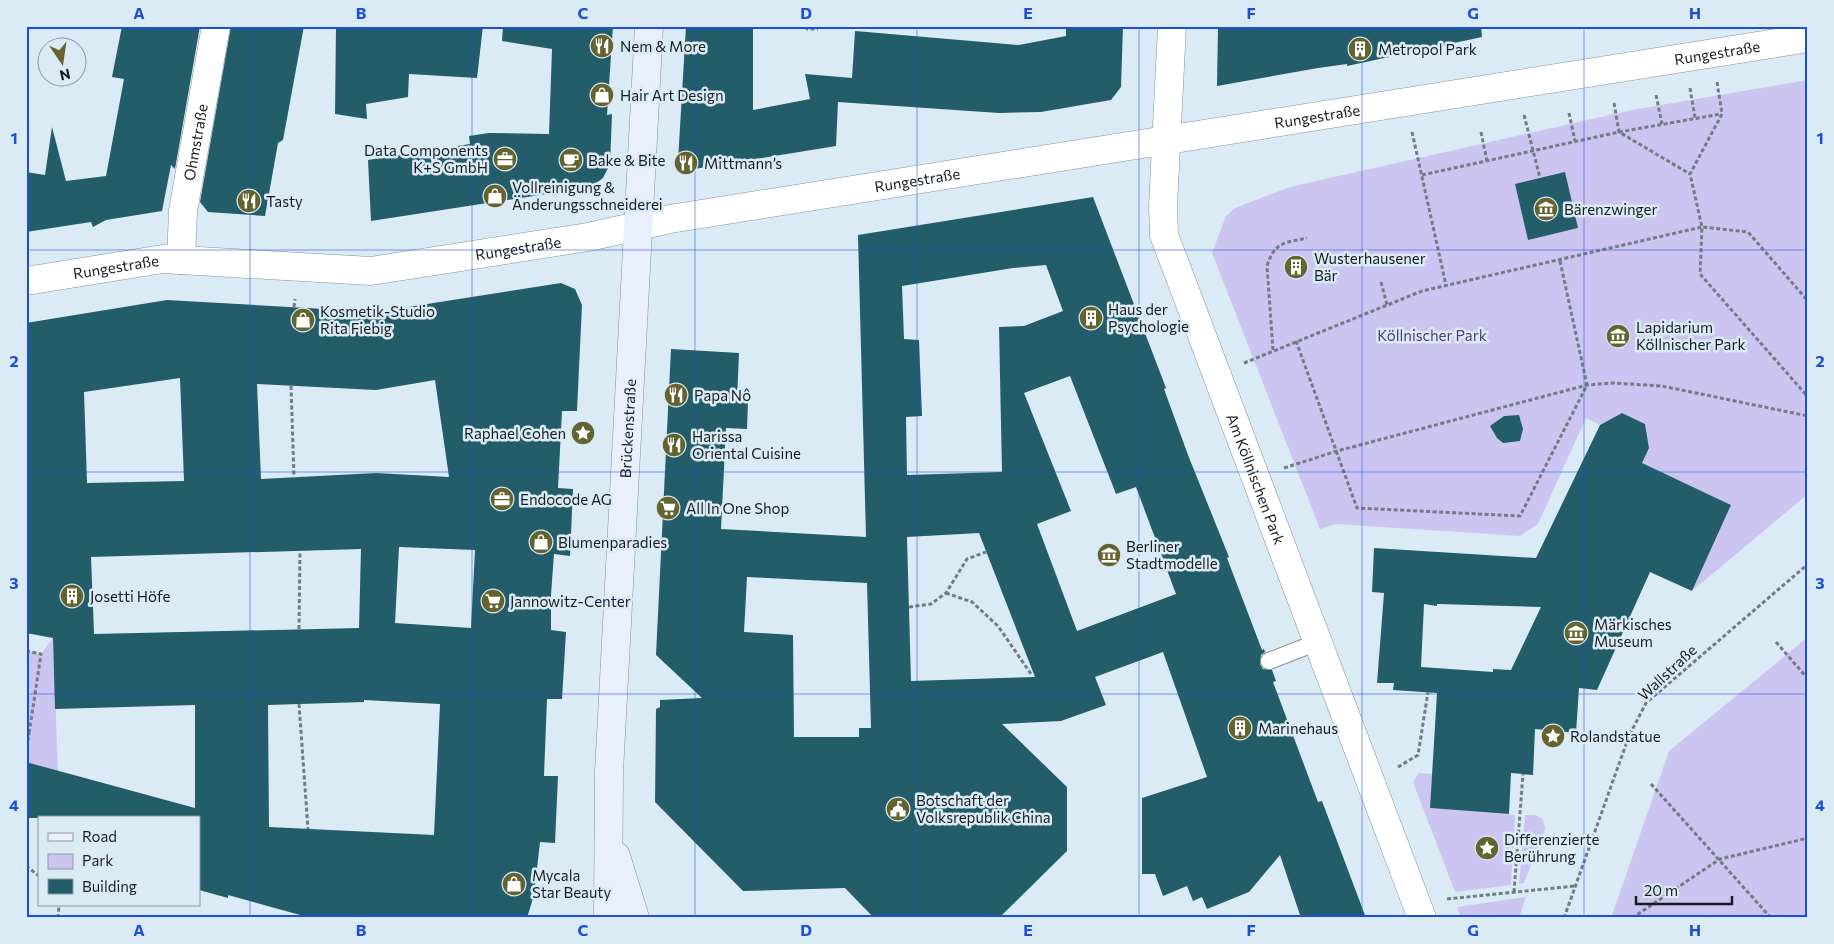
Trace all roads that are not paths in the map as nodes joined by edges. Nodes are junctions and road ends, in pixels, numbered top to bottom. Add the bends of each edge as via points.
1 (216, 26) edge
2 (649, 26) edge
3 (1172, 26) edge
4 (1808, 38) edge
5 (1167, 140) junction
6 (638, 226) junction
7 (181, 260) junction
8 (26, 282) edge
9 (1318, 642) junction
10 (1269, 661) dead end
11 (608, 831) junction
12 (1419, 910) edge
13 (608, 918) edge
14 (635, 918) edge

1 - 7 street, Ohmstraße via 183,211
2 - 6 main road, Brückenstraße
3 - 5 street, Am Köllnischen Park
4 - 5 street, Rungestraße
5 - 6 street, Rungestraße
5 - 9 street, Am Köllnischen Park via 1164,235
6 - 7 street, Rungestraße via 588,237 370,271
6 - 11 main road, Brückenstraße via 609,756
7 - 8 street, Rungestraße via 163,259
9 - 10 lane
9 - 12 street, Am Köllnischen Park
11 - 13 main road, Brückenstraße
11 - 14 main road, Brückenstraße

